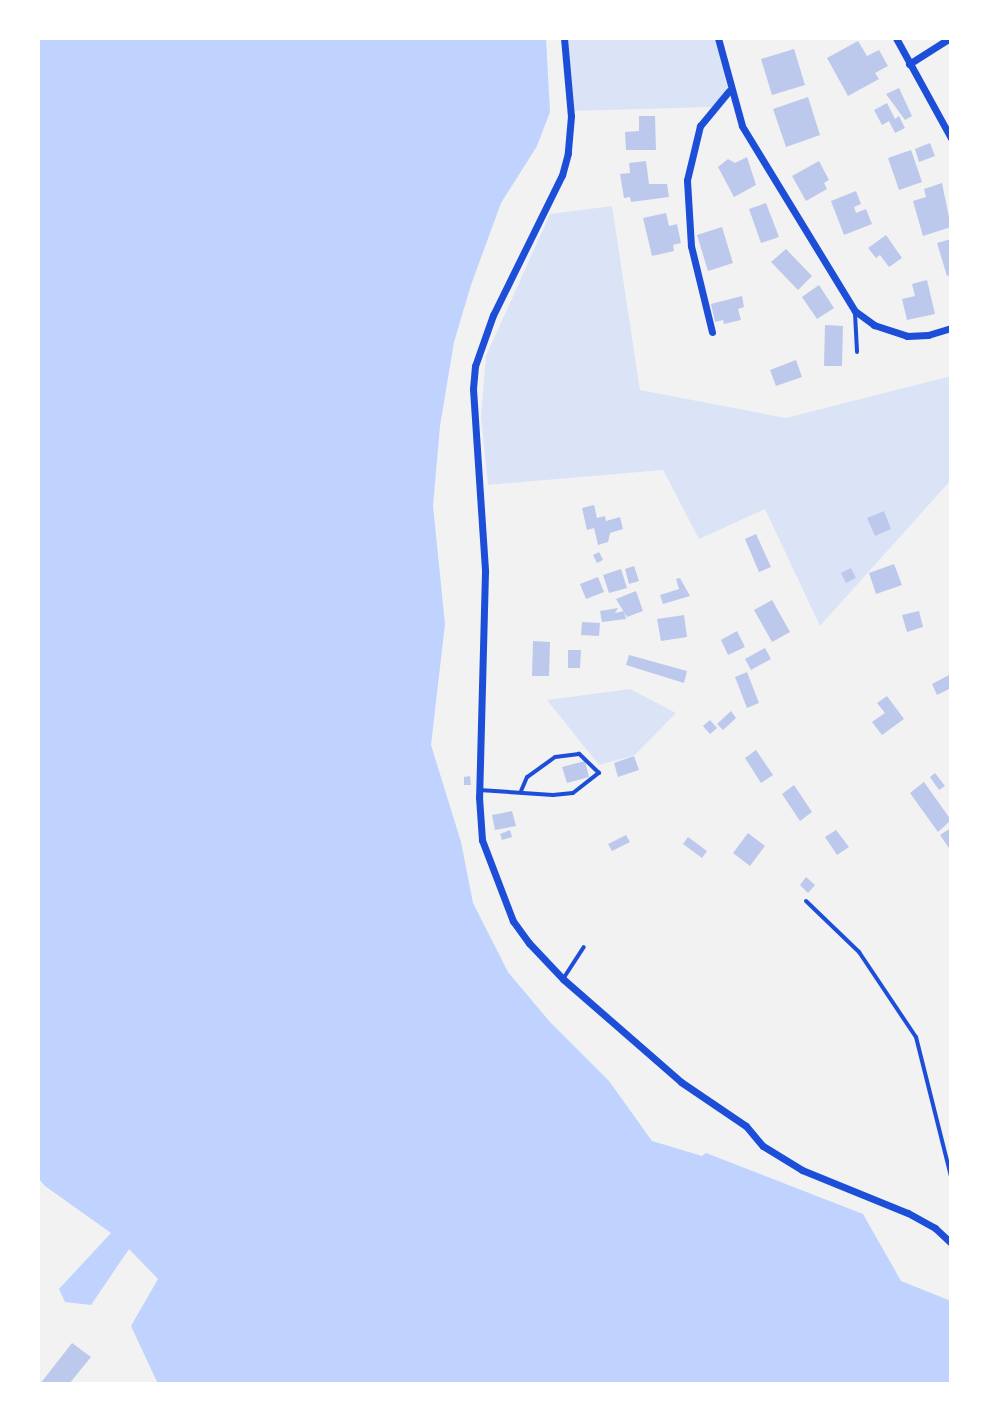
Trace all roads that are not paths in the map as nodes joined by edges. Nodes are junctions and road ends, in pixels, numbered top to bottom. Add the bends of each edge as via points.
1 (564, 38) edge
2 (718, 38) edge
3 (896, 38) edge
4 (950, 38) edge
5 (909, 64) junction
6 (729, 91) junction
7 (951, 138) edge
8 (855, 311) junction
9 (951, 328) edge
10 (712, 332) dead end
11 (857, 352) dead end
12 (479, 790) junction
13 (521, 791) junction
14 (806, 901) dead end
15 (584, 947) dead end
16 (563, 979) junction
17 (951, 1176) edge
18 (951, 1243) edge

1 - 12 street via 571,116 568,153 475,366 473,421 485,572
2 - 6 street
3 - 5 street
4 - 5 street
5 - 7 street
6 - 8 street via 757,156
6 - 10 street via 700,126 687,180 691,246
8 - 9 street via 874,325 907,336
8 - 11 lane
12 - 13 lane
12 - 16 street via 482,840 513,921
13 - 13 lane via 573,793 599,773 579,754 555,757 527,777
14 - 17 lane via 859,952 916,1037
15 - 16 lane
16 - 18 street via 681,1082 746,1126 763,1146 802,1170 908,1213

